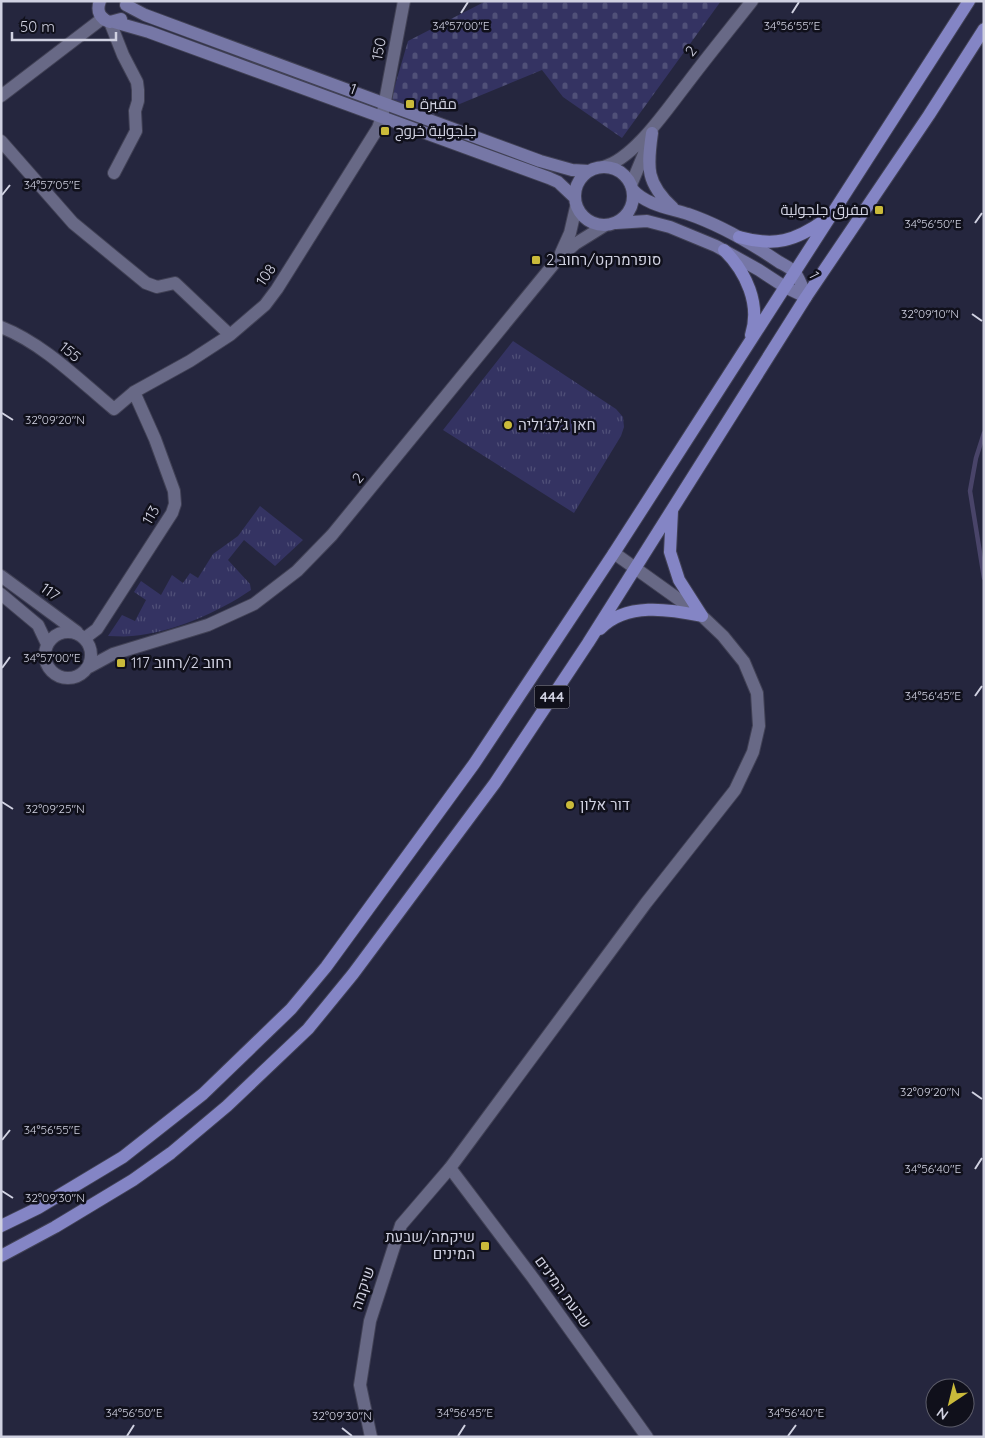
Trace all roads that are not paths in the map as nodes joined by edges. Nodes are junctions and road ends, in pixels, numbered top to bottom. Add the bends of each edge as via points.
1 (752, 1) edge
2 (969, 1) edge
3 (403, 2) edge
4 (98, 3) edge
5 (125, 3) edge
6 (109, 21) junction
7 (984, 29) edge
8 (1, 96) edge
9 (384, 104) junction
10 (382, 117) junction
11 (655, 128) junction
12 (1, 141) edge
13 (603, 167) junction
14 (589, 171) junction
15 (114, 173) dead end
16 (632, 187) junction
17 (576, 202) junction
18 (675, 210) junction
19 (833, 214) junction
20 (610, 224) junction
21 (739, 237) junction
22 (724, 250) junction
23 (557, 260) junction
24 (794, 272) junction
25 (785, 287) junction
26 (806, 297) junction
27 (1, 328) edge
28 (230, 335) junction
29 (749, 343) junction
30 (134, 392) junction
31 (114, 409) joint
32 (672, 510) junction
33 (614, 553) junction
34 (635, 567) junction
35 (1, 576) edge
36 (1, 594) edge
37 (702, 616) junction
38 (84, 639) junction
39 (588, 643) junction
40 (47, 644) junction
41 (131, 649) junction
42 (89, 667) junction
43 (450, 1168) junction
44 (1, 1226) edge
45 (1, 1256) edge
46 (371, 1437) edge
47 (648, 1437) edge

1 - 11 street, 2
2 - 19 main road, 444
3 - 9 street, 150
4 - 6 main road via 98,10
5 - 6 main road via 124,16
5 - 9 main road, 1 via 145,16
6 - 8 street
6 - 10 main road, 1 via 149,32
6 - 15 street via 138,90 136,131
7 - 26 main road, 444
9 - 10 street, 108
9 - 14 main road, 1 via 560,168
10 - 17 main road, 1 via 558,182
10 - 28 street, 108 via 370,143 277,289 251,318
11 - 13 street, 2 via 621,158
11 - 16 street, 2
11 - 18 main road via 649,169 653,185
12 - 28 street via 84,233 146,283 157,287 175,282
13 - 14 main road
13 - 16 main road via 613,168 622,174
14 - 17 main road via 576,185
16 - 18 main road, 1 via 642,198
16 - 20 main road via 632,205 628,212
17 - 20 main road via 584,218 592,223
17 - 23 street, 2 via 570,233
18 - 21 main road, 1
19 - 21 main road via 812,229 785,241 761,242
19 - 24 main road, 444
20 - 22 main road, 1 via 636,220 658,223
20 - 23 street, 2 via 575,244
21 - 24 main road, 1
22 - 25 main road, 1
22 - 29 main road via 735,261 750,291 754,322
23 - 41 street, 2 via 332,535 297,571 237,613 208,626
24 - 25 main road, 444
24 - 26 main road, 1
25 - 26 main road, 1
25 - 29 main road, 444
26 - 32 main road, 444
27 - 31 street, 155 via 50,356
28 - 30 street, 108
29 - 33 main road, 444
30 - 31 street, 108
30 - 38 street, 113 via 155,438 174,491 175,504 97,629
32 - 34 main road, 444
32 - 37 main road via 670,552 679,580
33 - 34 street, שיקמה
33 - 44 main road, 444 via 474,764 326,967 291,1009 203,1094 123,1157 38,1208
34 - 37 street, שיקמה
34 - 39 main road, 444
35 - 38 street, 117
36 - 40 street, 117 via 38,624
37 - 39 main road via 668,609 623,614 604,625
37 - 43 street, שיקמה via 744,662 757,693 759,726 754,752 735,790 646,903
38 - 40 street via 64,632
38 - 41 street, 2 via 103,648
38 - 42 street via 92,652
39 - 45 main road, 444 via 495,783 353,974 308,1029 227,1106 171,1153 125,1185
40 - 42 street via 46,663 62,678 77,677
41 - 42 street, 2
43 - 46 street, שיקמה via 401,1224 370,1321 360,1385
43 - 47 street, שבעת המינים

